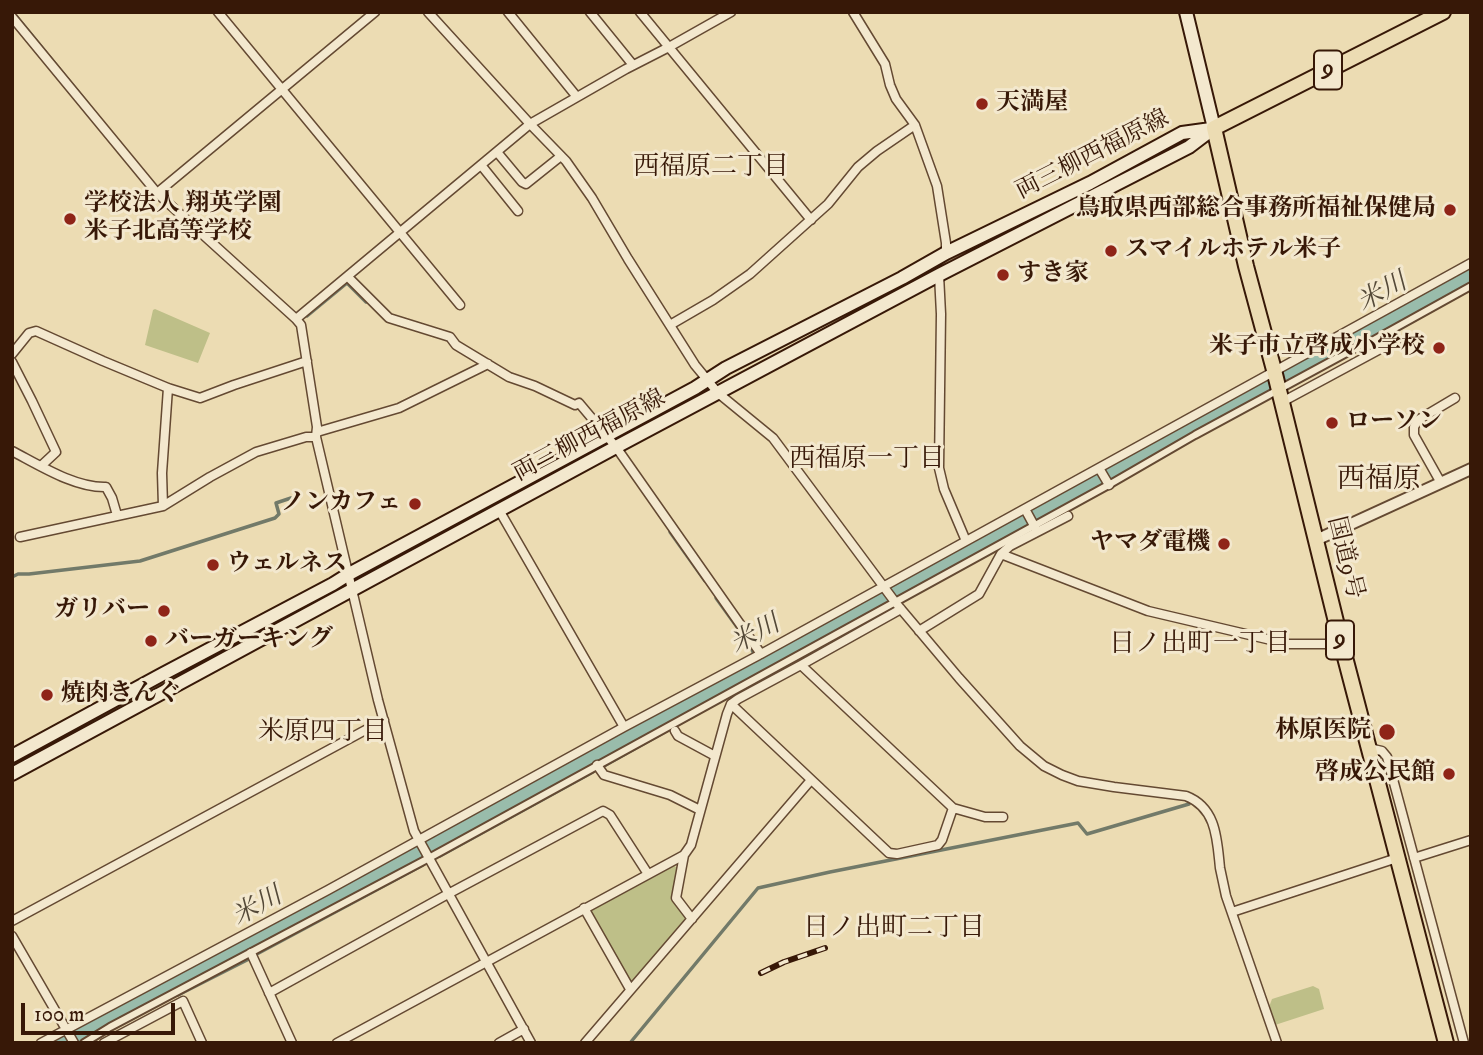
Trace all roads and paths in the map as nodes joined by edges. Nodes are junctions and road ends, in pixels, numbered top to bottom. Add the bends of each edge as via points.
1 (218, 12) edge
2 (375, 12) edge
3 (428, 12) edge
4 (508, 12) edge
5 (590, 12) edge
6 (640, 12) edge
7 (731, 12) edge
8 (853, 12) edge
9 (1186, 12) edge
10 (1443, 12) edge
11 (12, 17) edge
12 (668, 47) junction
13 (633, 65) junction
14 (282, 90) junction
15 (577, 97) junction
16 (530, 124) junction
17 (915, 125) junction
18 (1214, 128) junction
19 (497, 152) junction
20 (561, 156) junction
21 (481, 165) junction
22 (157, 194) junction
23 (518, 211) dead end
24 (811, 220) junction
25 (400, 233) junction
26 (946, 253) junction
27 (1471, 263) edge
28 (939, 275) junction
29 (348, 277) junction
30 (1471, 286) edge
31 (460, 304) dead end
32 (296, 319) junction
33 (670, 325) junction
34 (1397, 340) dead end
35 (12, 354) edge
36 (307, 361) junction
37 (12, 362) edge
38 (488, 364) junction
39 (1275, 372) junction
40 (707, 381) junction
41 (168, 388) junction
42 (718, 393) junction
43 (1281, 398) junction
44 (1455, 398) dead end
45 (316, 434) junction
46 (607, 436) junction
47 (616, 447) junction
48 (12, 451) edge
49 (41, 466) junction
50 (1471, 469) edge
51 (1101, 471) junction
52 (1441, 483) junction
53 (1108, 484) junction
54 (163, 506) junction
55 (499, 510) junction
56 (1026, 512) junction
57 (117, 515) junction
58 (1068, 516) dead end
59 (1035, 527) junction
60 (20, 537) dead end
61 (1316, 540) junction
62 (966, 541) junction
63 (1002, 554) junction
64 (349, 574) junction
65 (885, 587) junction
66 (352, 590) junction
67 (897, 604) junction
68 (919, 631) junction
69 (1341, 642) junction
70 (761, 654) junction
71 (801, 665) junction
72 (731, 704) junction
73 (384, 720) junction
74 (624, 727) junction
75 (675, 731) dead end
76 (715, 755) junction
77 (12, 756) edge
78 (597, 765) junction
79 (12, 774) edge
80 (811, 780) junction
81 (953, 808) junction
82 (700, 810) junction
83 (1003, 817) dead end
84 (1471, 840) edge
85 (420, 842) junction
86 (684, 855) junction
87 (428, 857) junction
88 (1407, 858) junction
89 (648, 874) junction
90 (448, 894) junction
91 (584, 908) junction
92 (1232, 912) junction
93 (692, 919) junction
94 (12, 921) edge
95 (12, 936) edge
96 (251, 953) junction
97 (486, 962) junction
98 (630, 989) junction
99 (270, 993) junction
100 (524, 1029) junction
101 (66, 1030) junction
102 (41, 1043) edge
103 (74, 1043) edge
104 (84, 1043) edge
105 (104, 1043) edge
106 (202, 1043) edge
107 (292, 1043) edge
108 (337, 1043) edge
109 (499, 1043) edge
110 (531, 1043) edge
111 (585, 1043) edge
112 (1277, 1043) edge
113 (1446, 1043) edge
114 (1464, 1043) edge

1 - 14 street
2 - 14 street
3 - 16 street
4 - 15 street
5 - 13 street
6 - 12 street
7 - 12 street
8 - 17 street via 884,64 896,99
9 - 18 main road
10 - 18 highway, 9
11 - 22 street
12 - 13 street
12 - 24 street
13 - 15 street
14 - 22 street
14 - 25 street
15 - 16 street
16 - 19 street
16 - 20 street
17 - 24 street via 858,167
17 - 26 street via 937,186
18 - 26 main road, 両三柳西福原線 via 1182,133
18 - 28 main road, 両三柳西福原線 via 1189,147
18 - 39 highway, 国道9号 / 9
19 - 20 street via 526,184
19 - 21 street
20 - 33 street
21 - 23 street
21 - 25 street
22 - 32 street
24 - 33 street via 750,274
25 - 29 street
25 - 31 street
26 - 40 main road, 両三柳西福原線
27 - 39 street
28 - 42 main road, 両三柳西福原線
28 - 62 street via 939,468
29 - 32 street
29 - 38 street via 389,318 450,337
30 - 53 street
32 - 36 street
33 - 40 street
34 - 43 street
35 - 41 street via 36,331
36 - 41 street via 200,398
36 - 45 street
37 - 49 street via 56,452
38 - 45 street via 399,408
38 - 46 street via 509,377 579,403
39 - 43 highway, 国道9号 / 9
39 - 51 street
40 - 42 street
40 - 46 main road, 両三柳西福原線
41 - 54 street
42 - 47 main road, 両三柳西福原線
42 - 65 street via 773,438
43 - 61 highway, 国道9号 / 9
44 - 52 street via 1414,427
45 - 54 street via 256,452
45 - 64 street
46 - 47 street
46 - 64 main road, 両三柳西福原線
47 - 55 main road, 両三柳西福原線
47 - 70 street
48 - 49 street
49 - 57 street via 86,485 108,488
50 - 52 street
51 - 53 street
51 - 56 street
52 - 61 street
53 - 59 street
54 - 57 street
55 - 66 main road, 両三柳西福原線
55 - 74 street
56 - 59 street
56 - 62 street
57 - 60 street
58 - 59 street
59 - 63 street
59 - 67 street
61 - 69 highway, 国道9号 / 9
62 - 65 street
63 - 68 street via 979,594
63 - 69 street via 1148,611 1288,644
64 - 66 street
64 - 77 main road, 両三柳西福原線
65 - 67 street
65 - 70 street
66 - 73 street
66 - 79 main road, 両三柳西福原線
67 - 68 street
67 - 71 street
67 - 78 street
68 - 92 street via 1020,746 1044,766 1078,781 1186,796 1198,803 1214,825
69 - 88 highway, 国道9号 / 9 via 1369,748
70 - 74 street
71 - 72 street
71 - 81 street
72 - 76 street
72 - 80 street
73 - 85 street
73 - 94 street
74 - 85 street
75 - 76 street
76 - 82 street
78 - 82 street via 604,775 670,795
78 - 87 street
80 - 81 street via 891,854 938,845
80 - 93 street
81 - 83 street
82 - 86 street
84 - 88 street
85 - 87 street
85 - 101 street
86 - 89 street
86 - 93 street via 676,898
87 - 90 street
87 - 96 street
88 - 92 street
88 - 113 highway, 国道9号 / 9 via 1404,884
88 - 114 street
89 - 90 street via 603,811
89 - 91 street
90 - 97 street
90 - 99 street
91 - 97 street
91 - 98 street
92 - 112 street
93 - 98 street
95 - 101 street
96 - 99 street
96 - 104 street
97 - 100 street
97 - 108 street
98 - 111 street
99 - 107 street
100 - 109 street
100 - 110 street
101 - 102 street
101 - 103 street
105 - 106 street via 184,1001

